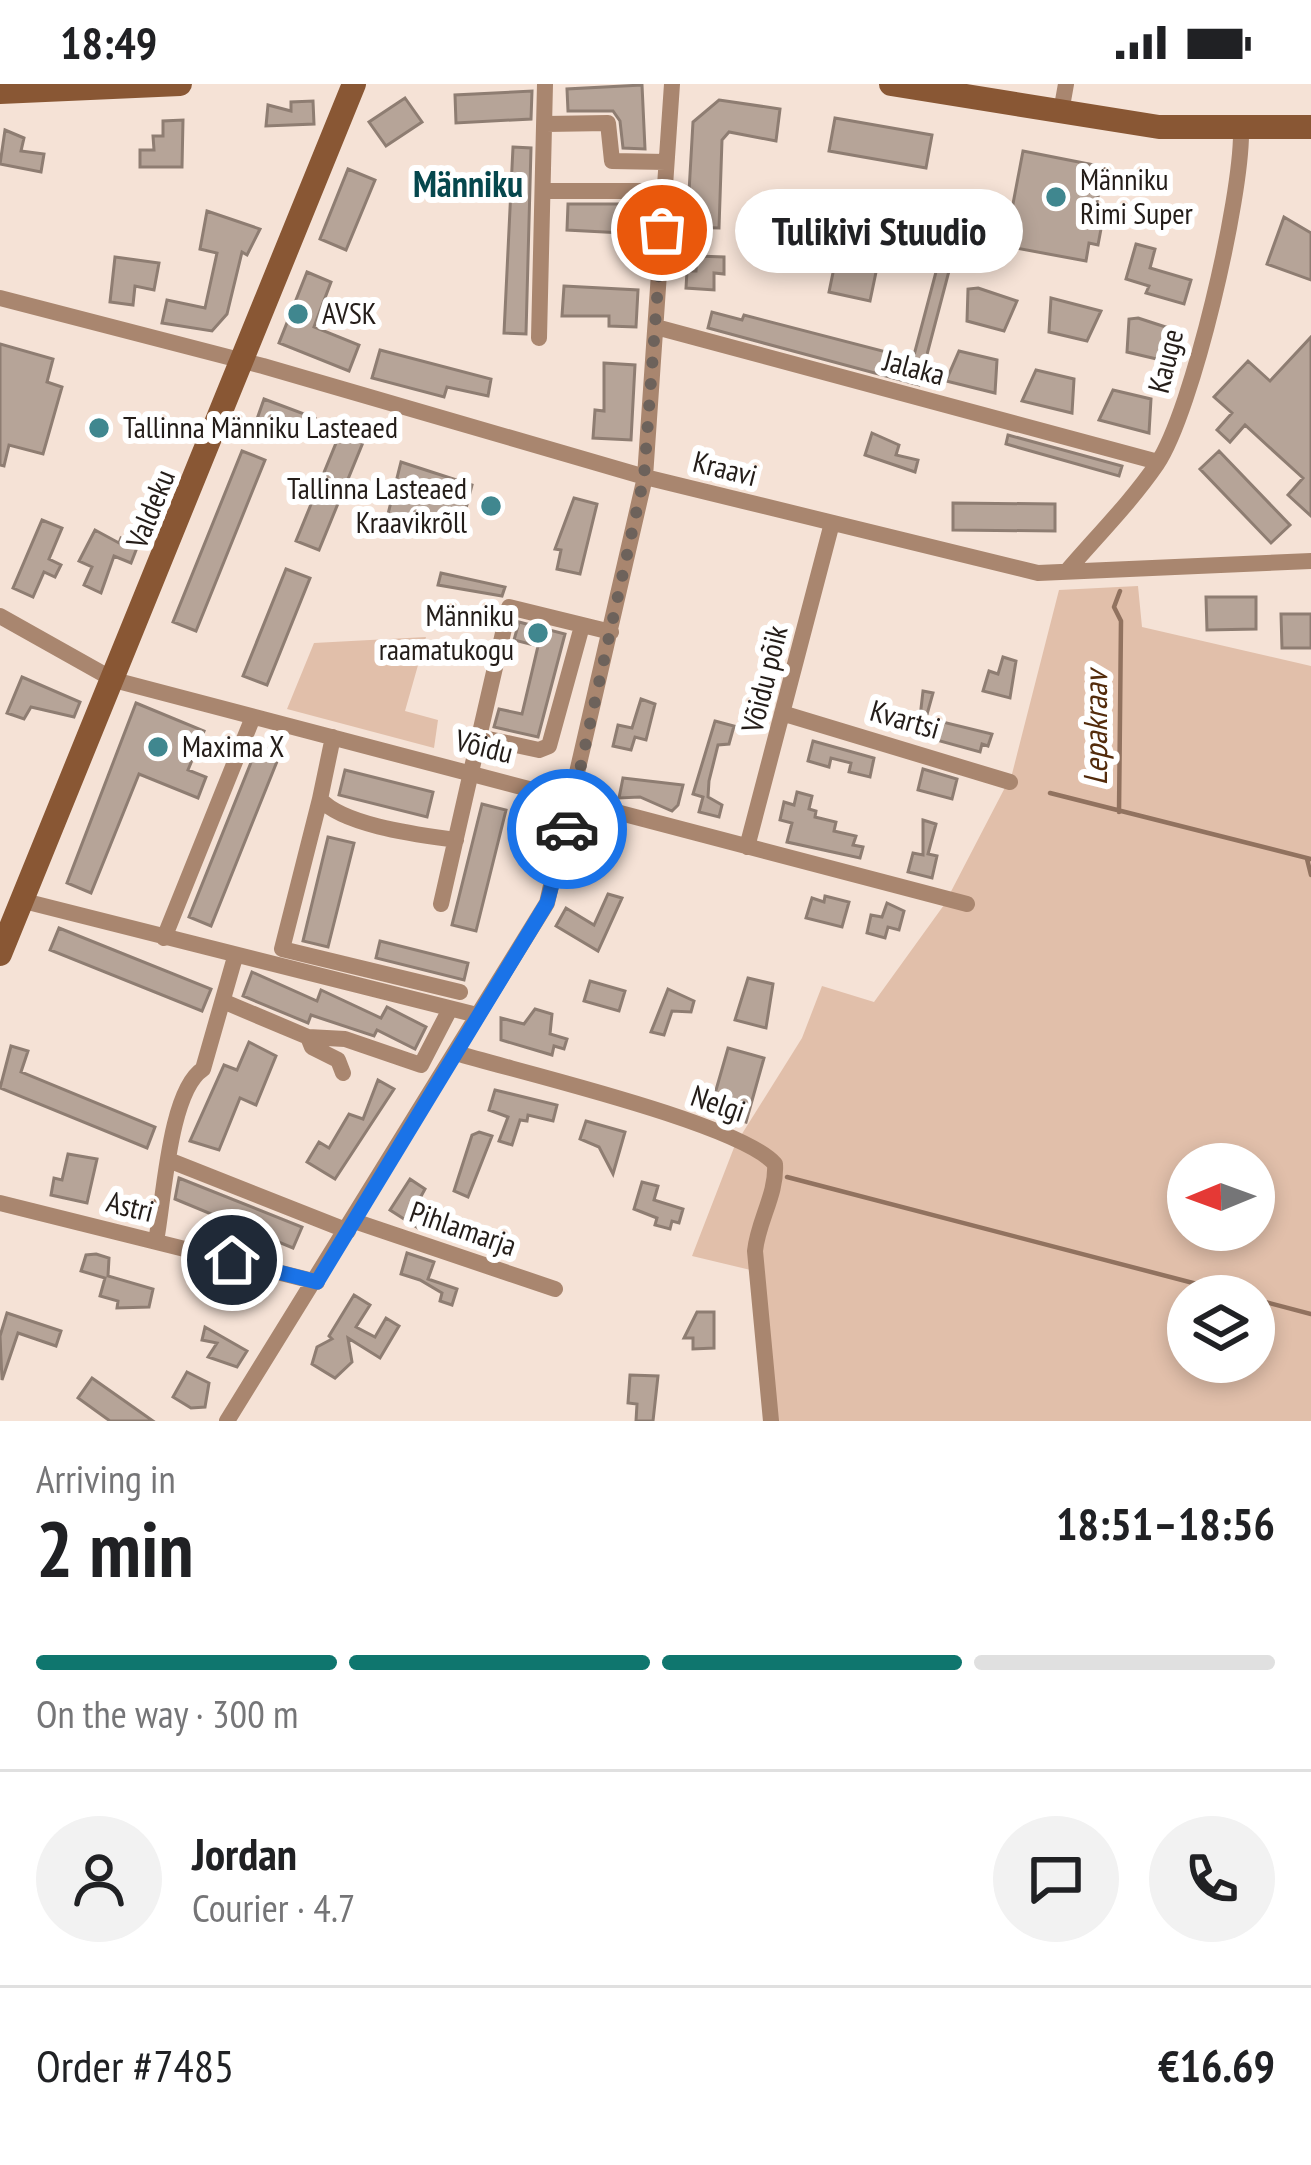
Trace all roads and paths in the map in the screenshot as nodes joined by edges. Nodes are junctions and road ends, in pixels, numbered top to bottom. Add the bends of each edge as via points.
1 (180, 84) edge
2 (354, 84) edge
3 (545, 84) edge
4 (672, 84) edge
5 (891, 84) edge
6 (1066, 84) edge
7 (0, 92) edge
8 (1061, 112) junction
9 (546, 124) junction
10 (1307, 129) edge
11 (1241, 131) junction
12 (667, 162) junction
13 (546, 191) junction
14 (665, 191) junction
15 (0, 298) edge
16 (656, 327) junction
17 (539, 338) dead end
18 (242, 363) junction
19 (1158, 462) junction
20 (644, 477) junction
21 (832, 523) junction
22 (1311, 561) edge
23 (1067, 572) junction
24 (0, 616) edge
25 (582, 626) junction
26 (611, 632) junction
27 (114, 680) junction
28 (785, 714) junction
29 (253, 717) junction
30 (333, 737) junction
31 (479, 737) junction
32 (472, 772) junction
33 (1010, 782) dead end
34 (575, 798) junction
35 (320, 799) junction
36 (456, 840) junction
37 (747, 847) junction
38 (441, 904) dead end
39 (967, 904) dead end
40 (12, 915) edge
41 (164, 938) junction
42 (0, 954) edge
43 (235, 957) junction
44 (455, 1000) junction
45 (224, 1002) junction
46 (477, 1015) junction
47 (308, 1037) junction
48 (455, 1053) junction
49 (343, 1073) dead end
50 (170, 1161) junction
51 (0, 1203) edge
52 (351, 1226) junction
53 (156, 1241) junction
54 (317, 1282) junction
55 (555, 1288) dead end
56 (227, 1421) edge
57 (771, 1421) edge

1 - 7 street
2 - 18 street, Valdeku
3 - 9 street
4 - 12 street
5 - 8 street
6 - 8 street
8 - 11 street
9 - 12 street via 608,123 611,160
9 - 13 street
10 - 11 street
11 - 19 street, Kauge via 1238,188 1183,408
12 - 14 street
13 - 14 street
13 - 17 street
14 - 16 street
15 - 18 street, Kraavi
16 - 19 street, Jalaka
16 - 20 street
18 - 20 street, Kraavi
18 - 27 street, Valdeku
19 - 23 street, Kauge
20 - 21 street, Kraavi
20 - 26 street
21 - 23 street, Kraavi via 1038,573
21 - 28 street, Võidu põik
22 - 23 street, Kraavi
24 - 27 street, Võidu
25 - 26 street
25 - 31 street via 549,746
25 - 31 street via 509,607
26 - 34 street
27 - 29 street, Võidu
27 - 40 street, Valdeku
28 - 33 street, Kvartsi
28 - 37 street, Võidu põik
29 - 30 street, Võidu
29 - 41 street
30 - 32 street, Võidu
30 - 35 street
31 - 32 street
32 - 34 street, Võidu
32 - 36 street
34 - 37 street, Võidu
34 - 46 street via 547,903
35 - 36 street via 330,810
35 - 44 street via 282,949
36 - 38 street
37 - 39 street, Võidu
40 - 41 street
40 - 42 street, Valdeku
41 - 43 street
43 - 44 street
43 - 45 street
44 - 46 street
44 - 47 street via 421,1065 345,1039
45 - 47 street
45 - 50 street via 203,1069 177,1115
46 - 48 street
47 - 49 street
48 - 52 street
48 - 57 street, Nelgi via 700,1125 754,1146 775,1164 755,1252
50 - 52 street, Pihlamarja
50 - 53 street
51 - 53 street, Astri
52 - 54 street
52 - 55 street, Pihlamarja
53 - 54 street, Astri
54 - 56 street

